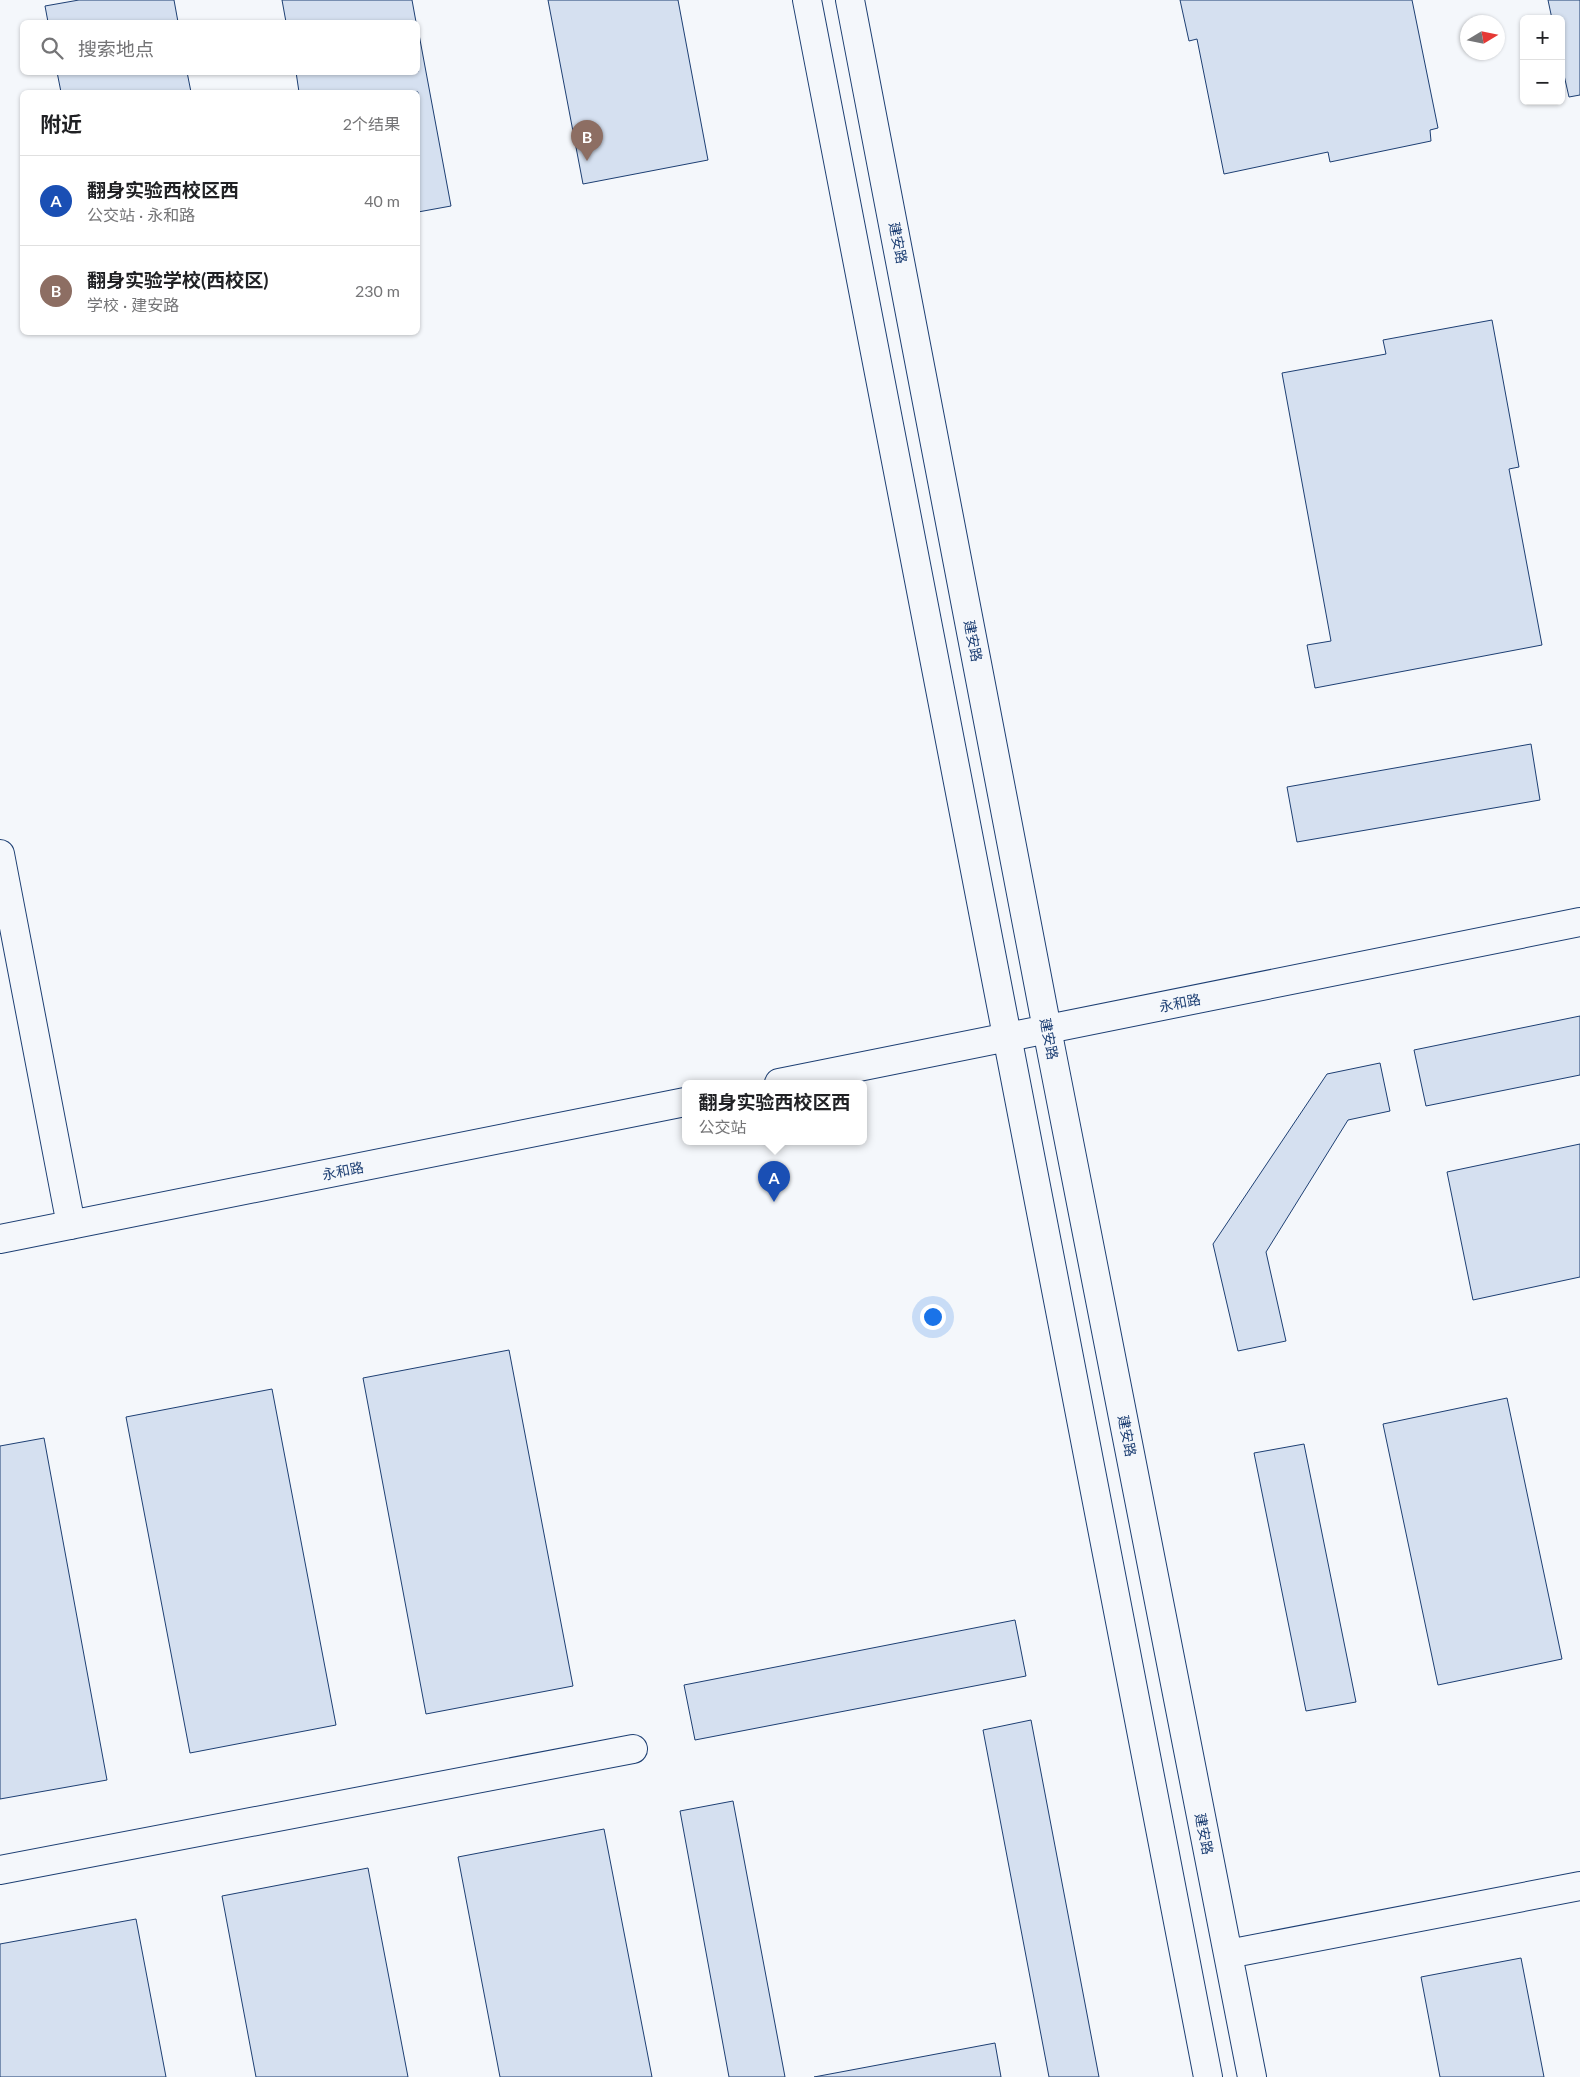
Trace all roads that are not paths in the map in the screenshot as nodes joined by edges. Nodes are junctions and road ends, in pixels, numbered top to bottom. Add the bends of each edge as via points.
1 (807, 0) edge
2 (850, 0) edge
3 (0, 854) edge
4 (1580, 922) edge
5 (1047, 1029) junction
6 (1007, 1038) junction
7 (794, 1080) edge
8 (682, 1103) edge
9 (72, 1225) junction
10 (0, 1239) edge
11 (633, 1749) dead end
12 (0, 1870) edge
13 (1580, 1886) edge
14 (1228, 1954) junction
15 (1208, 2077) edge
16 (1252, 2077) edge

1 - 6 street
2 - 5 street, 建安路
3 - 9 street
4 - 5 street, 永和路
5 - 6 street, 永和路
5 - 14 street, 建安路
6 - 7 street, 永和路
6 - 15 street
8 - 9 street, 永和路
9 - 10 street, 永和路
11 - 12 street
13 - 14 street
14 - 16 street, 建安路

